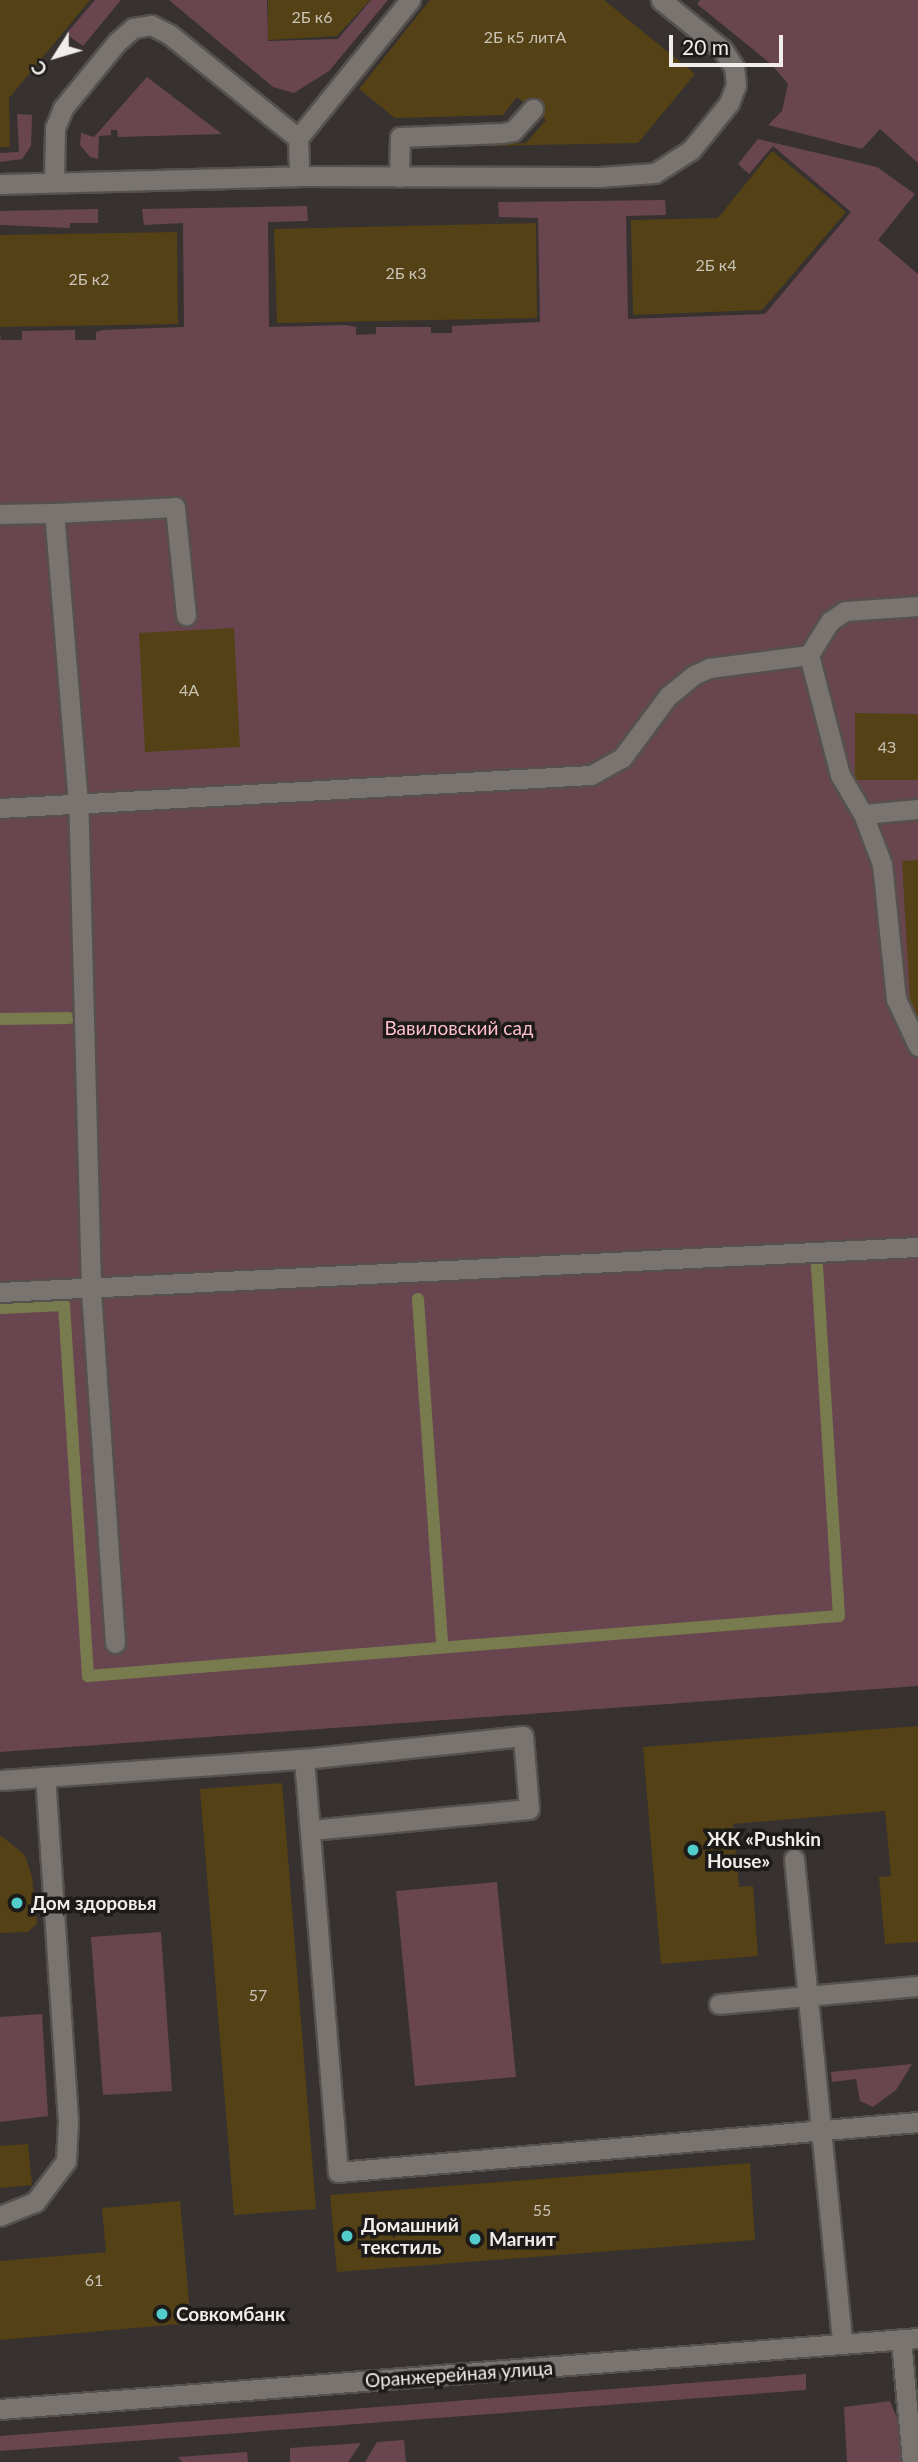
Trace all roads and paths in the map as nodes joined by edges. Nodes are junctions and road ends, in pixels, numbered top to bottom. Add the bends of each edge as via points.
1 (410, 0) edge
2 (661, 0) edge
3 (533, 109) dead end
4 (298, 138) junction
5 (299, 176) junction
6 (399, 177) junction
7 (54, 182) junction
8 (0, 184) edge
9 (54, 513) junction
10 (0, 514) edge
11 (918, 606) edge
12 (186, 615) dead end
13 (809, 655) junction
14 (78, 803) junction
15 (0, 808) edge
16 (918, 809) edge
17 (863, 814) junction
18 (918, 1046) edge
19 (918, 1247) edge
20 (90, 1288) junction
21 (0, 1292) edge
22 (115, 1643) dead end
23 (304, 1759) junction
24 (45, 1778) junction
25 (0, 1780) edge
26 (311, 1830) junction
27 (794, 1859) dead end
28 (918, 1986) edge
29 (808, 1995) junction
30 (719, 2004) dead end
31 (918, 2122) edge
32 (822, 2133) junction
33 (0, 2216) edge
34 (910, 2339) edge
35 (842, 2344) junction
36 (0, 2409) edge
37 (912, 2462) edge

1 - 4 street
2 - 6 street via 723,50 734,67 737,85 729,103 676,163 635,175
3 - 6 street via 513,131 400,136
4 - 5 street
4 - 7 street via 169,34 151,25 117,42 63,107 55,128
5 - 6 street
5 - 7 street
7 - 8 street
9 - 10 street
9 - 12 street via 175,507
9 - 14 street
11 - 13 street via 845,611 830,621
13 - 14 street via 709,668 694,675 668,696 622,758 591,775
13 - 17 street via 840,775
14 - 15 street
14 - 20 street
16 - 17 street
17 - 18 street via 882,864 895,999
19 - 20 street
20 - 21 street
20 - 22 street
23 - 24 street
23 - 26 street
23 - 26 street via 523,1735 529,1809
24 - 25 street
24 - 33 street via 68,2121 66,2161 35,2202
26 - 32 street via 338,2172
27 - 29 street
28 - 29 street
29 - 30 street
29 - 32 street
31 - 32 street
32 - 35 street
34 - 35 street, Оранжерейная улица
34 - 37 street
35 - 36 street, Оранжерейная улица

